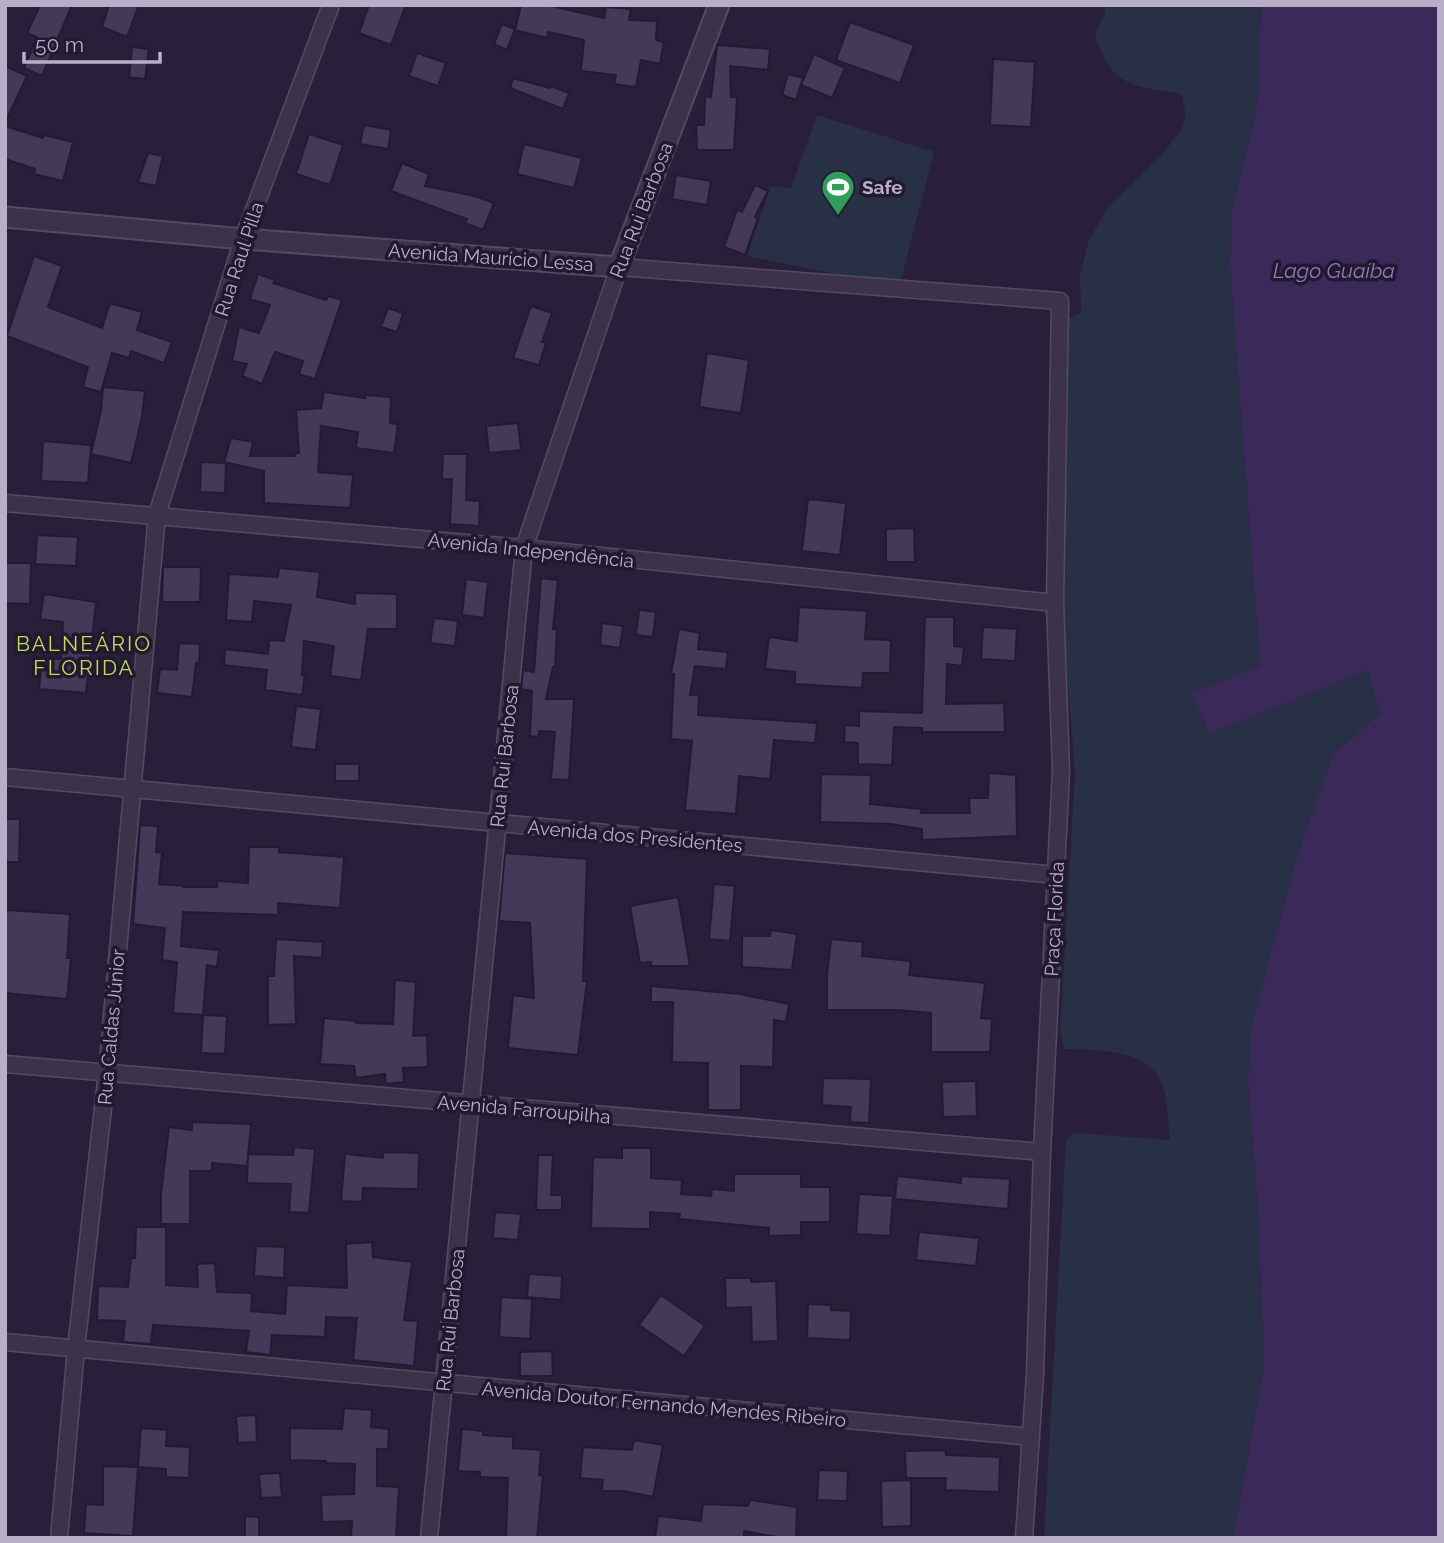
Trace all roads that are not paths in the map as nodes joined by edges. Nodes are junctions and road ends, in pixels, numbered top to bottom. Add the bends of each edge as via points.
1 (331, 5) edge
2 (719, 5) edge
3 (5, 217) edge
4 (243, 239) junction
5 (619, 267) junction
6 (1060, 301) joint
7 (5, 503) edge
8 (157, 515) junction
9 (524, 548) junction
10 (1055, 603) junction
11 (5, 777) edge
12 (132, 789) junction
13 (497, 823) junction
14 (1056, 874) junction
15 (5, 1064) edge
16 (107, 1072) junction
17 (472, 1104) junction
18 (1042, 1152) junction
19 (5, 1342) edge
20 (76, 1349) junction
21 (443, 1384) junction
22 (1031, 1437) junction
23 (59, 1538) edge
24 (429, 1538) edge
25 (1024, 1538) edge

1 - 4 street, Rua Raul Pilla
2 - 5 street, Rua Rui Barbosa
3 - 4 street, Avenida Maurício Lessa
4 - 5 street, Avenida Maurício Lessa
4 - 8 street, Rua Raul Pilla
5 - 6 street, Avenida Maurício Lessa
5 - 9 street, Rua Rui Barbosa
6 - 10 street, Praça Florida
7 - 8 street, Avenida Independência
8 - 9 street, Avenida Independência
8 - 12 street, Rua Caldas Júnior
9 - 10 street, Avenida Independência
9 - 13 street, Rua Rui Barbosa
10 - 14 street, Praça Florida via 1061,771
11 - 12 street, Avenida dos Presidentes
12 - 13 street, Avenida dos Presidentes
12 - 16 street, Rua Caldas Júnior
13 - 14 street, Avenida dos Presidentes
13 - 17 street, Rua Rui Barbosa
14 - 18 street, Praça Florida
15 - 16 street, Avenida Farroupilha
16 - 17 street, Avenida Farroupilha
16 - 20 street, Rua Caldas Júnior
17 - 18 street, Avenida Farroupilha
17 - 21 street, Rua Rui Barbosa
18 - 22 street, Praça Florida
19 - 20 street, Avenida Doutor Fernando Mendes Ribeiro
20 - 21 street, Avenida Doutor Fernando Mendes Ribeiro
20 - 23 street, Rua Caldas Júnior
21 - 22 street, Avenida Doutor Fernando Mendes Ribeiro
21 - 24 street, Rua Rui Barbosa
22 - 25 street, Praça Florida

